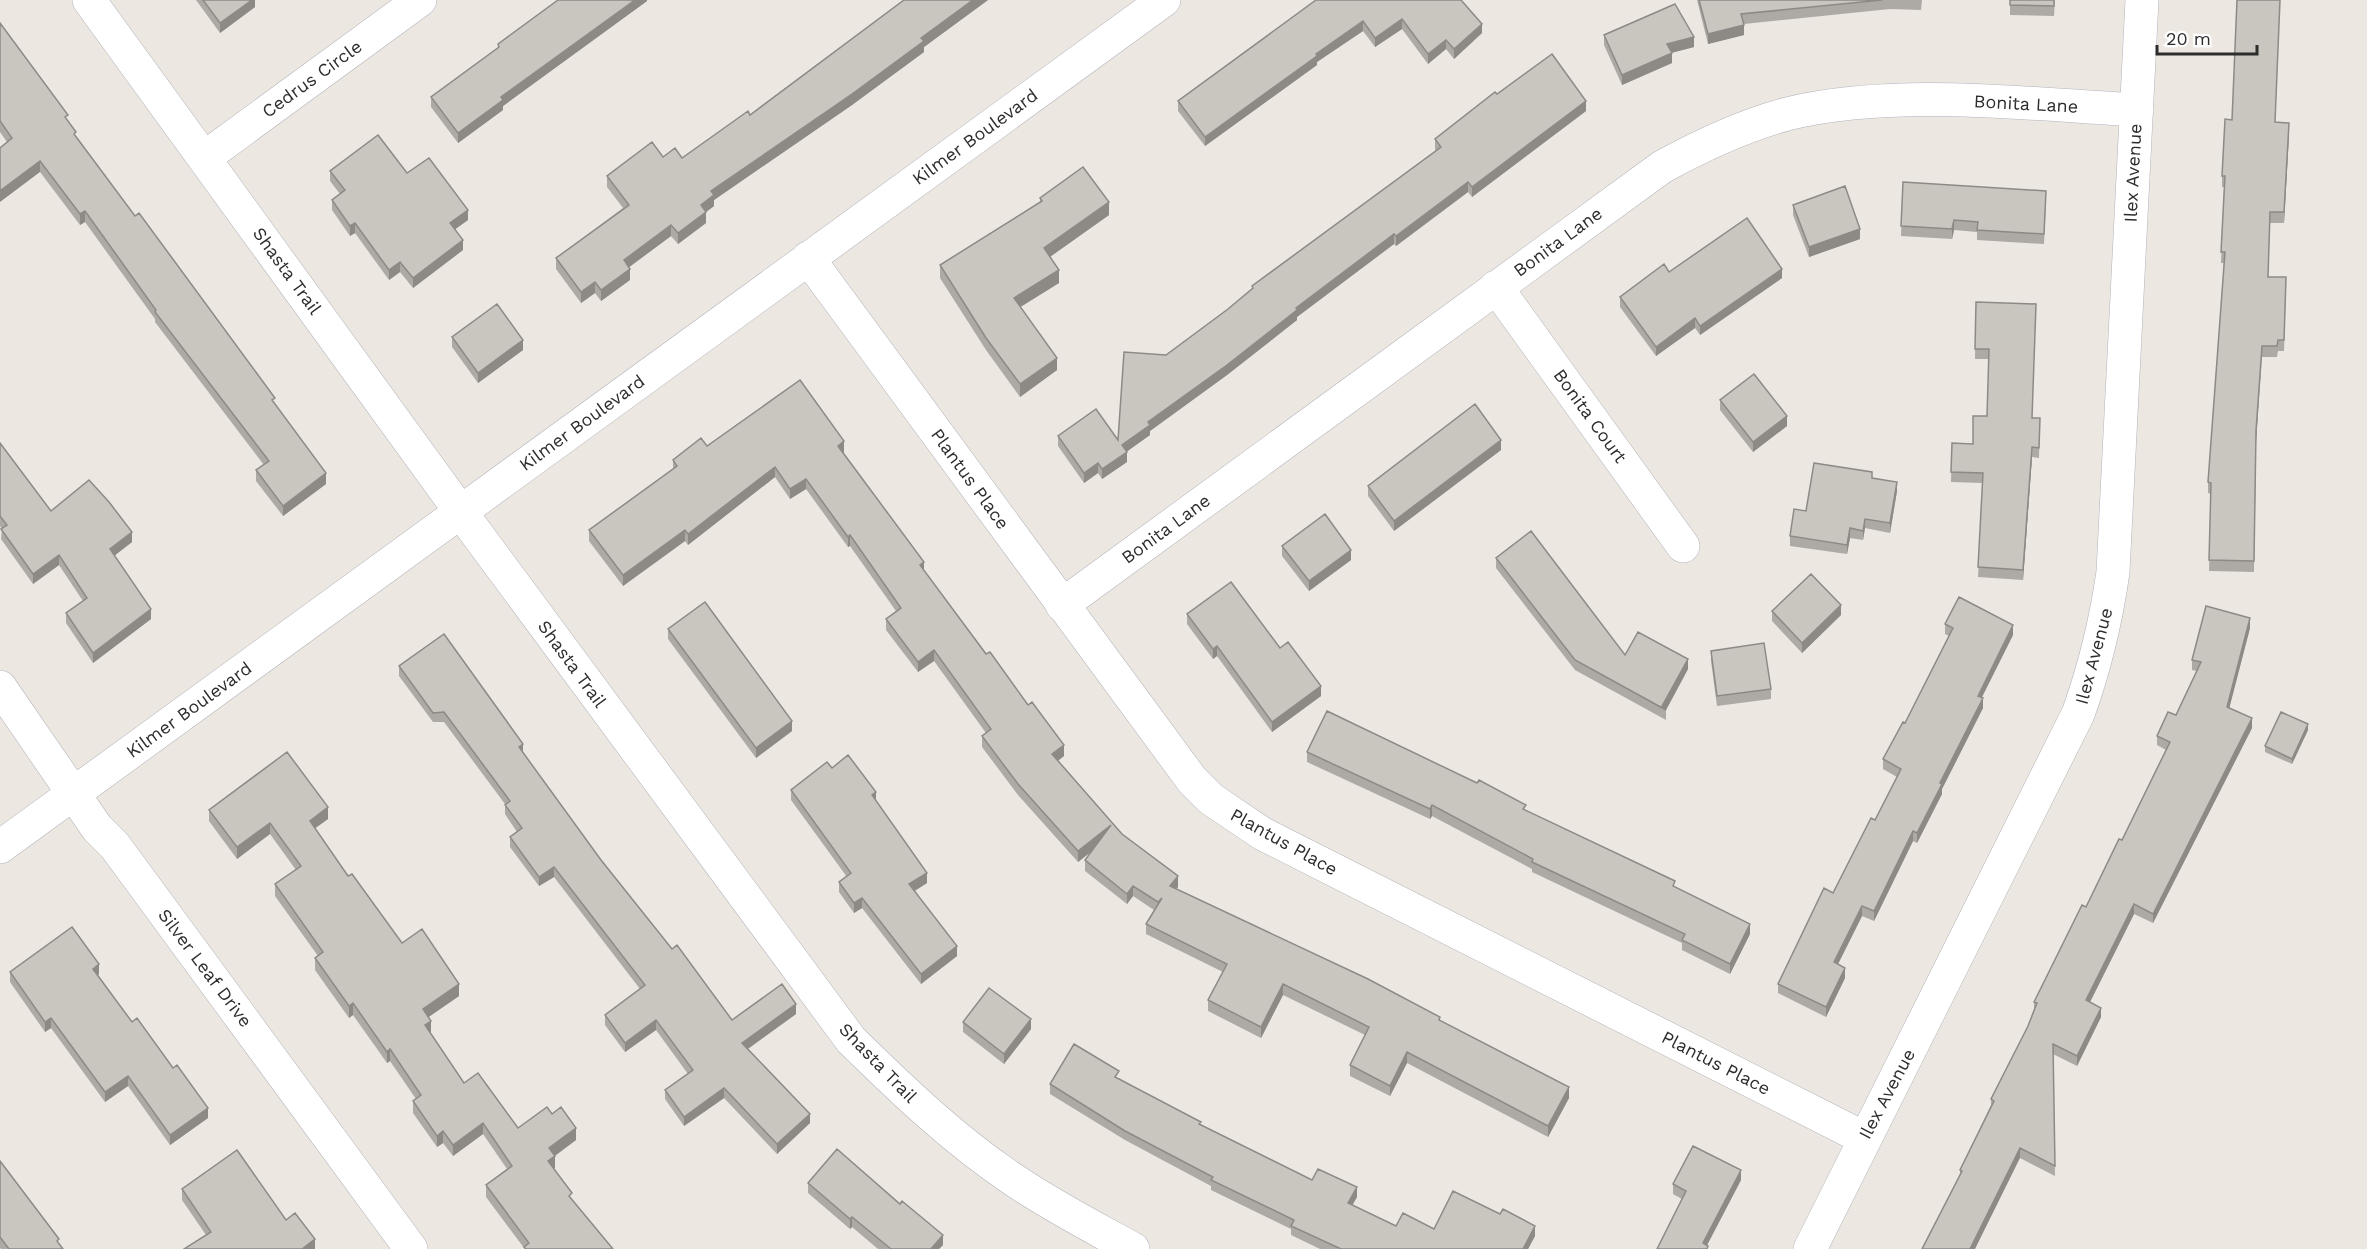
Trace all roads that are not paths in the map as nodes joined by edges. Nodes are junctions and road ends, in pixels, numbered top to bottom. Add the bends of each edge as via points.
1 (89, 0) edge
2 (420, 0) edge
3 (1164, 0) edge
4 (2142, 0) edge
5 (2137, 110) junction
6 (204, 158) junction
7 (808, 258) junction
8 (1496, 286) junction
9 (462, 510) junction
10 (1683, 546) dead end
11 (1062, 605) junction
12 (0, 687) edge
13 (73, 793) junction
14 (0, 847) edge
15 (1864, 1138) junction
16 (411, 1249) edge
17 (1133, 1249) edge
18 (1810, 1249) edge

1 - 6 street, Shasta Trail
2 - 6 street, Cedrus Circle
3 - 7 street, Kilmer Boulevard
4 - 5 street, Ilex Avenue
5 - 8 street, Bonita Lane via 1940,100 1846,105 1788,114 1713,141 1662,167
5 - 15 street, Ilex Avenue via 2113,572 2095,668 2078,714
6 - 9 street, Shasta Trail
7 - 9 street, Kilmer Boulevard
7 - 11 street, Plantus Place
8 - 10 street, Bonita Court
8 - 11 street, Bonita Lane
9 - 13 street, Kilmer Boulevard
9 - 17 street, Shasta Trail via 851,1040 920,1106 1013,1180
11 - 15 street, Plantus Place via 1192,780 1240,821
12 - 13 street, Silver Leaf Drive
13 - 14 street, Kilmer Boulevard
13 - 16 street, Silver Leaf Drive
15 - 18 street, Ilex Avenue

